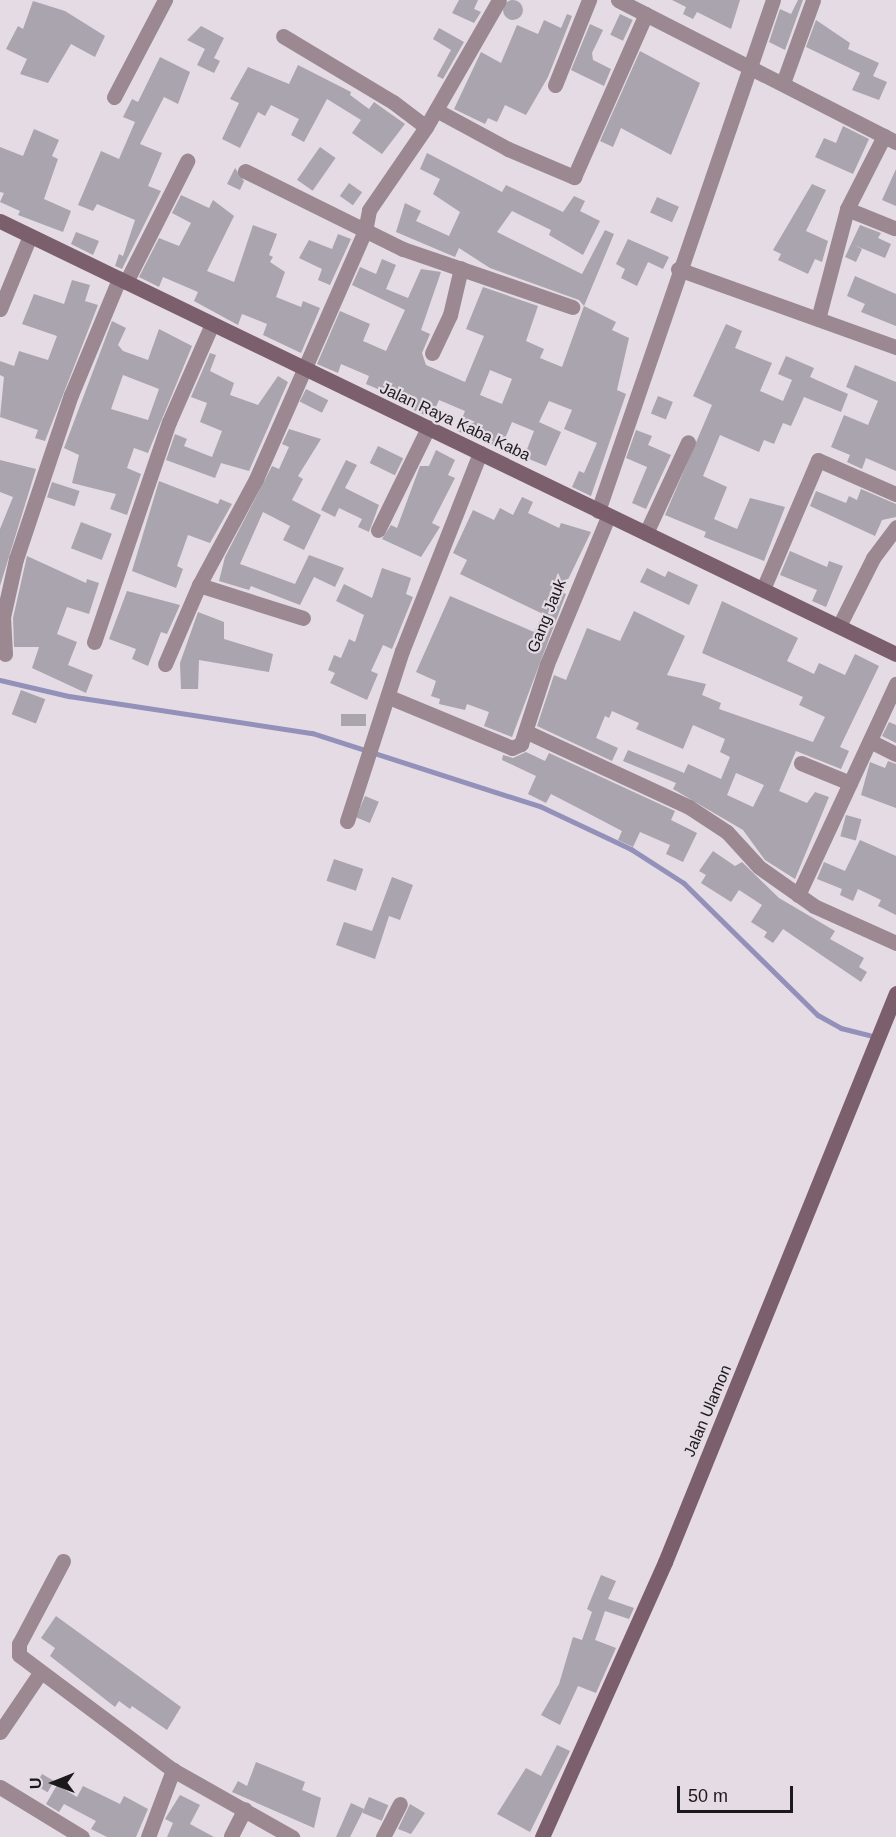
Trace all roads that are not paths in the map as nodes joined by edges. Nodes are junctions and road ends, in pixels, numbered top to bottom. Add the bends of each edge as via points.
1 (165, 0) edge
2 (499, 0) edge
3 (589, 0) edge
4 (618, 0) edge
5 (773, 0) edge
6 (813, 0) edge
7 (646, 14) junction
8 (283, 36) dead end
9 (752, 68) junction
10 (783, 84) junction
11 (555, 85) dead end
12 (114, 97) dead end
13 (436, 110) junction
14 (426, 127) junction
15 (890, 139) edge
16 (187, 161) dead end
17 (245, 171) dead end
18 (847, 209) junction
19 (0, 221) edge
20 (894, 228) dead end
21 (365, 231) junction
22 (30, 236) junction
23 (461, 268) junction
24 (678, 269) junction
25 (122, 281) junction
26 (572, 307) dead end
27 (0, 309) edge
28 (818, 319) junction
29 (212, 324) junction
30 (896, 347) edge
31 (432, 353) dead end
32 (303, 371) junction
33 (428, 428) junction
34 (688, 442) dead end
35 (480, 453) junction
36 (894, 490) edge
37 (603, 514) junction
38 (896, 527) edge
39 (378, 530) dead end
40 (646, 533) junction
41 (199, 585) junction
42 (763, 589) junction
43 (303, 618) dead end
44 (839, 627) junction
45 (94, 642) dead end
46 (5, 654) dead end
47 (896, 654) edge
48 (165, 664) dead end
49 (896, 684) edge
50 (387, 703) junction
51 (527, 732) junction
52 (870, 741) junction
53 (896, 754) edge
54 (801, 763) dead end
55 (850, 783) junction
56 (347, 821) dead end
57 (798, 895) junction
58 (896, 943) edge
59 (896, 993) edge
60 (63, 1561) dead end
61 (40, 1673) junction
62 (0, 1732) edge
63 (173, 1770) junction
64 (0, 1787) edge
65 (399, 1804) dead end
66 (245, 1809) junction
67 (231, 1836) edge
68 (82, 1837) edge
69 (148, 1837) edge
70 (292, 1837) edge
71 (383, 1837) edge
72 (542, 1837) edge

1 - 12 street
2 - 13 street
3 - 11 street
4 - 7 street
5 - 9 street, Gang Jauk
6 - 10 street
7 - 9 street
7 - 13 street via 574,177 508,149
8 - 14 street via 393,102
9 - 10 street
9 - 24 street, Gang Jauk
10 - 15 street
13 - 14 street
14 - 21 street via 369,210
15 - 18 street
16 - 25 street
17 - 21 street
18 - 20 street
18 - 28 street
19 - 22 street, Jalan Raya Kaba Kaba
21 - 23 street
21 - 32 street
22 - 25 street, Jalan Raya Kaba Kaba
22 - 27 street
23 - 26 street
23 - 31 street via 450,315
24 - 28 street
24 - 37 street, Gang Jauk
25 - 29 street, Jalan Raya Kaba Kaba
25 - 46 street via 71,394 16,559 3,617
28 - 30 street
29 - 32 street, Jalan Raya Kaba Kaba
29 - 45 street via 169,422
32 - 33 street, Jalan Raya Kaba Kaba
32 - 41 street via 256,479
33 - 35 street, Jalan Raya Kaba Kaba
33 - 39 street
34 - 40 street
35 - 37 street, Jalan Raya Kaba Kaba
35 - 50 street
36 - 42 street via 818,460
37 - 40 street, Jalan Raya Kaba Kaba
37 - 51 street, Gang Jauk via 546,664
38 - 44 street via 873,558
40 - 42 street, Jalan Raya Kaba Kaba
41 - 43 street
41 - 48 street
42 - 44 street, Jalan Raya Kaba Kaba
44 - 47 street, Jalan Raya Kaba Kaba
49 - 52 street
50 - 51 street via 512,748 521,744
50 - 56 street
51 - 57 street via 689,807 727,832 759,867
52 - 53 street
52 - 55 street
54 - 55 street
55 - 57 street
57 - 58 street
59 - 72 street, Jalan Ulamon via 856,1084 720,1430
60 - 61 street via 19,1644 19,1655
61 - 62 street
61 - 63 street
63 - 66 street
63 - 69 street
64 - 68 street
65 - 71 street
66 - 67 street
66 - 70 street

